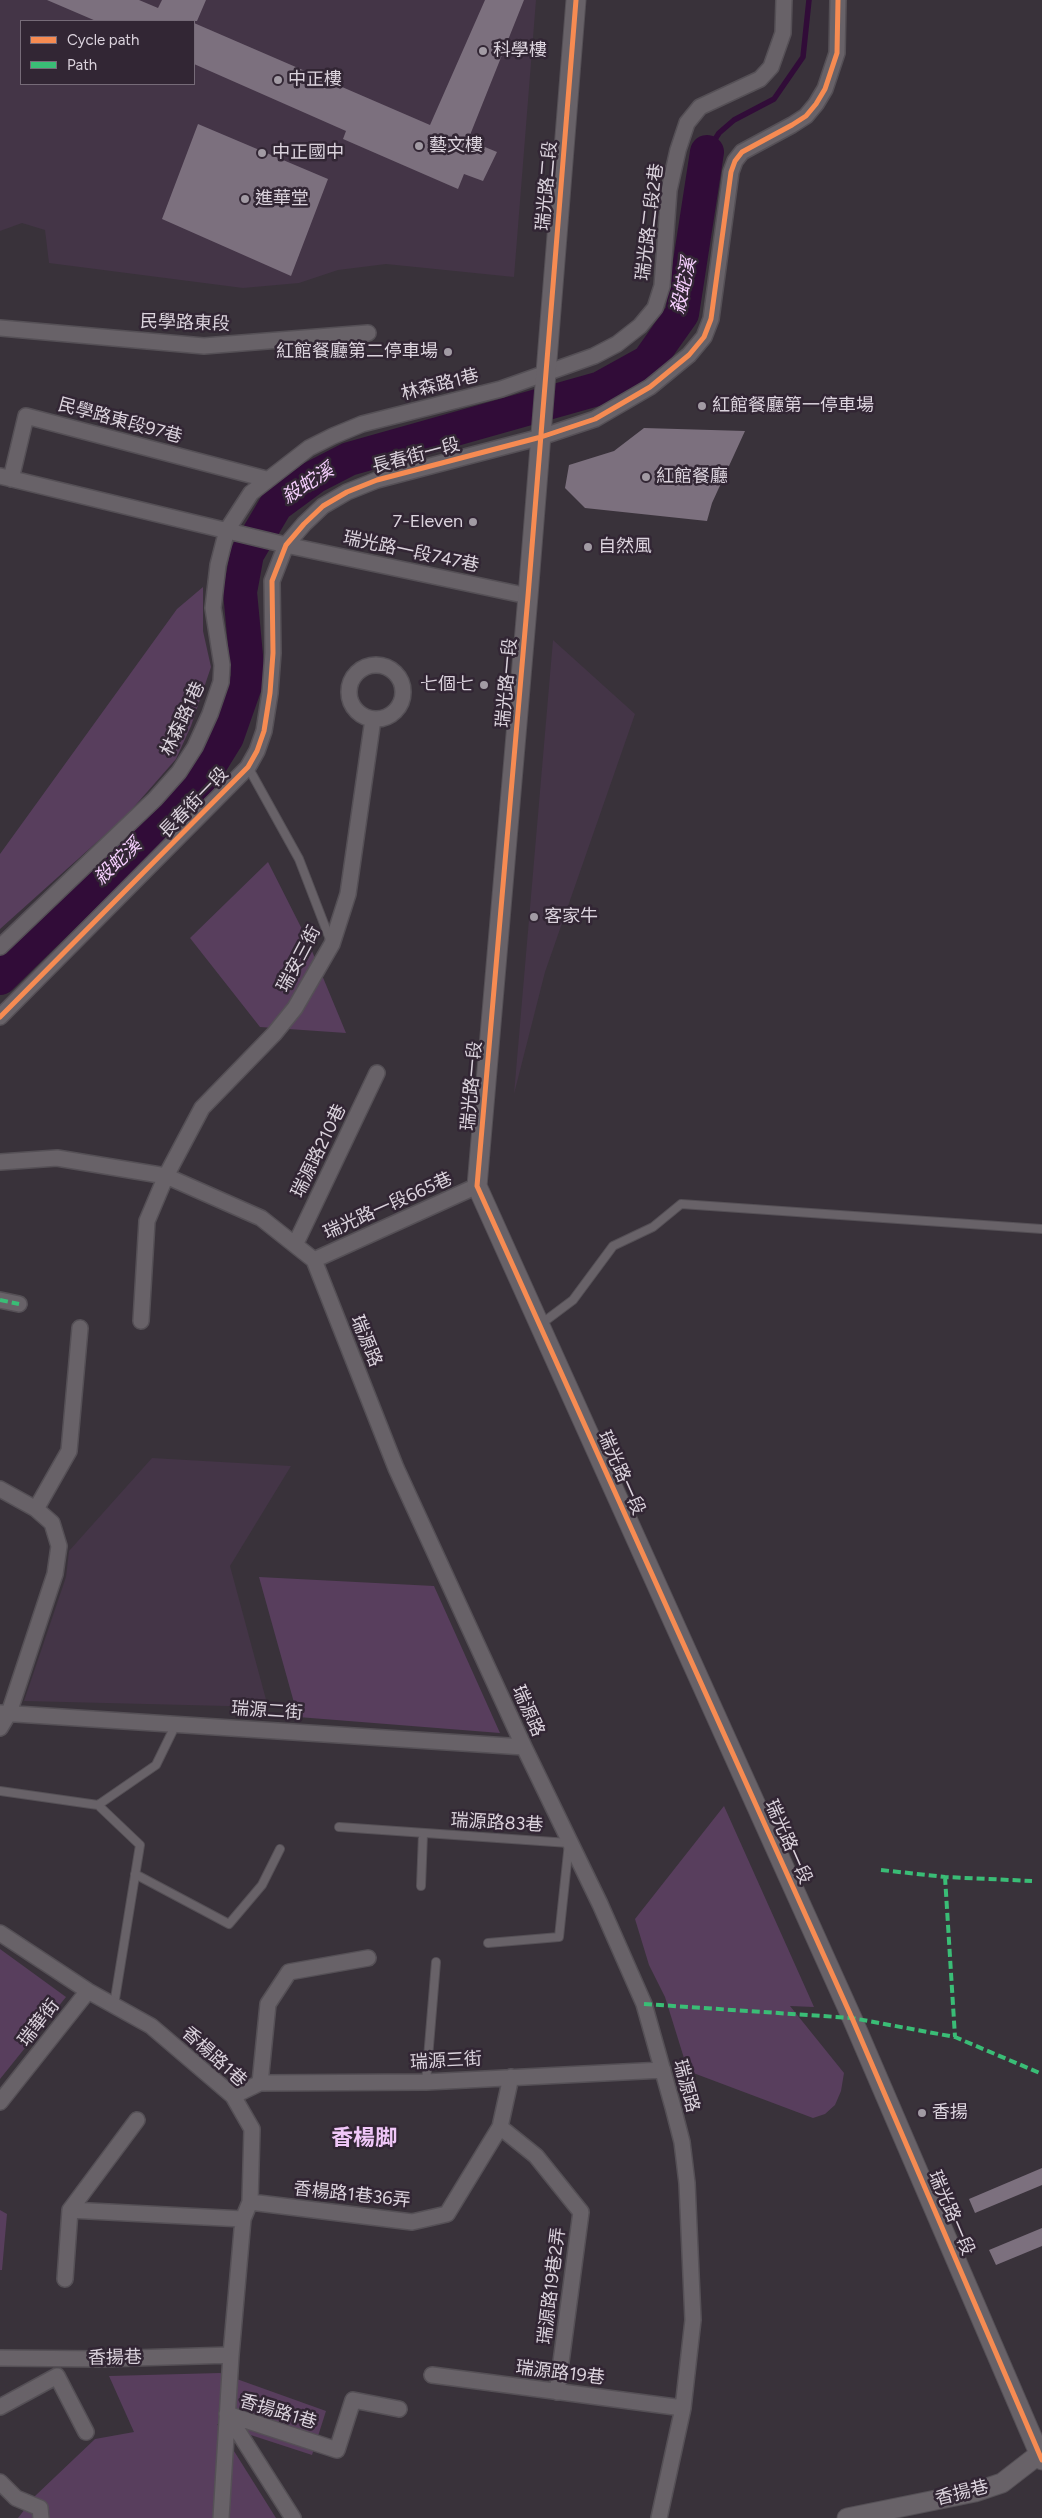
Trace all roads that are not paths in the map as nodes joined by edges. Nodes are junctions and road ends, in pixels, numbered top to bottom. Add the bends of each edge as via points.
1 (576, 0) edge
2 (784, 0) edge
3 (838, 0) edge
4 (0, 328) edge
5 (368, 333) dead end
6 (546, 375) junction
7 (541, 437) junction
8 (5, 478) edge
9 (266, 479) junction
10 (227, 530) junction
11 (286, 545) junction
12 (528, 596) junction
13 (373, 719) dead end
14 (248, 767) junction
15 (332, 944) junction
16 (0, 947) edge
17 (0, 1017) edge
18 (377, 1073) dead end
19 (0, 1162) edge
20 (166, 1176) junction
21 (477, 1186) junction
22 (1042, 1229) edge
23 (295, 1245) junction
24 (314, 1260) junction
25 (0, 1300) edge
26 (19, 1304) dead end
27 (141, 1321) dead end
28 (539, 1326) junction
29 (80, 1328) dead end
30 (0, 1489) edge
31 (36, 1509) junction
32 (4, 1713) edge
33 (176, 1724) junction
34 (0, 1728) edge
35 (524, 1747) junction
36 (0, 1791) edge
37 (98, 1805) junction
38 (339, 1827) dead end
39 (423, 1834) junction
40 (569, 1843) junction
41 (280, 1849) dead end
42 (135, 1874) junction
43 (421, 1886) dead end
44 (0, 1932) edge
45 (488, 1943) dead end
46 (368, 1958) dead end
47 (436, 1962) dead end
48 (88, 1991) junction
49 (114, 2005) junction
50 (663, 2070) junction
51 (511, 2077) junction
52 (426, 2082) junction
53 (260, 2083) junction
54 (233, 2096) junction
55 (0, 2102) edge
56 (137, 2120) dead end
57 (500, 2127) junction
58 (250, 2202) junction
59 (70, 2210) junction
60 (243, 2218) junction
61 (65, 2279) dead end
62 (231, 2356) junction
63 (0, 2358) edge
64 (432, 2375) dead end
65 (557, 2392) junction
66 (0, 2407) edge
67 (683, 2408) junction
68 (399, 2409) dead end
69 (227, 2414) junction
70 (86, 2432) dead end
71 (1041, 2455) edge
72 (0, 2482) edge
73 (41, 2518) edge
74 (221, 2518) edge
75 (293, 2518) edge
76 (659, 2518) edge
77 (847, 2518) edge

1 - 6 street, 瑞光路二段
2 - 6 street, 瑞光路二段2巷 via 782,33 771,67 760,80 700,107 687,123 669,190 662,286 655,308 640,326 617,344
3 - 7 street, 長春街一段 via 837,53 825,89 816,104 806,116 742,152 730,172 710,319 704,337 670,372 620,406
4 - 5 street, 民學路東段 via 204,346
6 - 7 street, 瑞光路二段
6 - 9 street, 林森路1巷 via 362,424 309,448
7 - 11 street, 長春街一段 via 377,480 347,492 323,506
7 - 12 street, 瑞光路一段
8 - 9 street, 民學路東段97巷 via 26,416
8 - 10 street
9 - 10 street, 林森路1巷 via 247,498
10 - 11 street, 瑞光路一段747巷
10 - 16 street, 林森路1巷 via 218,565 213,608 222,666 221,682 195,747 179,772 155,798
11 - 12 street, 瑞光路一段747巷
11 - 14 street, 長春街一段 via 272,581 272,661 264,731
12 - 21 street, 瑞光路一段
13 - 15 street, 瑞安三街 via 357,848 348,894
14 - 15 lane via 299,859
14 - 17 street, 長春街一段
15 - 20 street, 瑞安三街 via 295,1008 202,1108
18 - 23 street, 瑞源路210巷
19 - 20 street via 57,1158
20 - 23 street via 261,1218
20 - 27 street, 瑞安三街 via 147,1221
21 - 24 street, 瑞光路一段665巷
21 - 28 street, 瑞光路一段
22 - 28 lane via 681,1204 653,1228 613,1246 572,1300
23 - 24 street
24 - 35 street, 瑞源路 via 396,1468
25 - 26 street
28 - 71 street, 瑞光路一段 via 849,2009
29 - 31 street via 68,1451
30 - 31 street
31 - 32 street via 52,1523 59,1546 57,1565
32 - 33 street, 瑞源二街
32 - 34 street
33 - 35 street, 瑞源二街
33 - 37 lane via 156,1765
35 - 40 street, 瑞源路
36 - 37 lane
37 - 42 lane via 140,1845
38 - 39 lane, 瑞源路83巷
39 - 40 lane, 瑞源路83巷
39 - 43 lane
40 - 45 lane via 559,1937
40 - 50 street, 瑞源路 via 644,2004
41 - 42 lane via 262,1885 228,1924
42 - 49 lane
44 - 48 street, 香楊路1巷
46 - 53 street via 289,1972 268,2004
47 - 52 lane
48 - 49 street, 香楊路1巷
48 - 55 street, 瑞華街
49 - 54 street, 香楊路1巷 via 150,2026
50 - 51 street, 瑞源三街
50 - 67 street, 瑞源路 via 682,2142 687,2183 693,2320
51 - 52 street, 瑞源三街
51 - 57 street, 香楊路1巷36弄
52 - 53 street, 瑞源三街
53 - 54 street, 瑞源三街
54 - 58 street, 香楊路1巷 via 252,2129
56 - 59 street
57 - 58 street, 香楊路1巷36弄 via 447,2214 412,2222
57 - 65 street, 瑞源路19巷2弄 via 536,2156 581,2212
58 - 60 street, 香楊路1巷
59 - 60 street
59 - 61 street
60 - 62 street, 香楊路1巷
62 - 63 street, 香揚巷
62 - 69 street, 香楊路1巷
64 - 65 street, 瑞源路19巷
65 - 67 street, 瑞源路19巷
66 - 70 street via 57,2376
67 - 76 street, 瑞源路
68 - 69 street, 香揚路1巷 via 354,2400 337,2450
69 - 74 street
69 - 75 street, 香揚路1巷
71 - 77 street, 香揚巷 via 1002,2483 975,2492
72 - 73 street via 16,2498 40,2508

